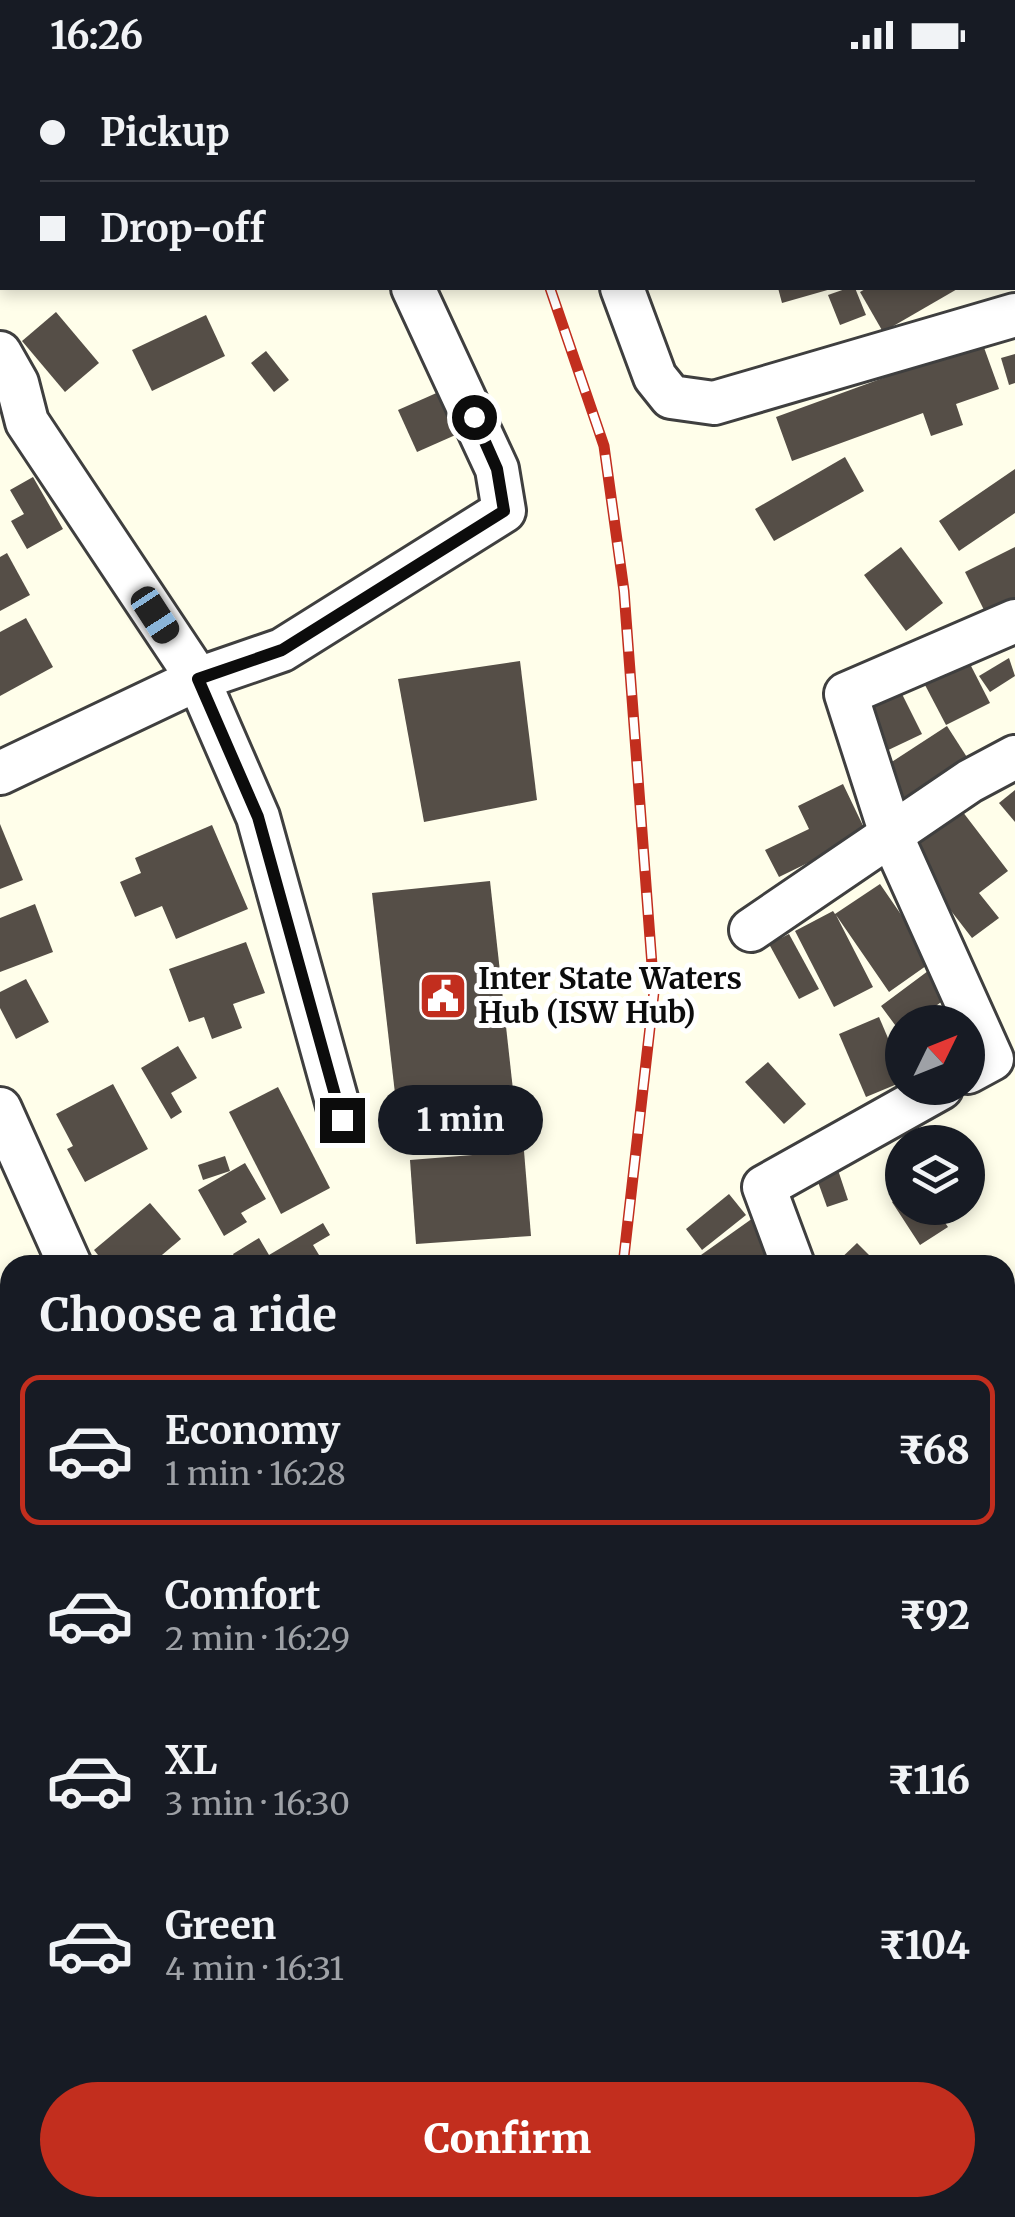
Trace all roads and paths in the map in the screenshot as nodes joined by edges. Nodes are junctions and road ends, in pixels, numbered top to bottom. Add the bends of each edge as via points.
1 (414, 290) edge
2 (623, 290) edge
3 (1015, 315) edge
4 (0, 354) edge
5 (1015, 621) edge
6 (198, 679) junction
7 (1015, 756) edge
8 (0, 773) edge
9 (892, 837) junction
10 (751, 930) dead end
11 (991, 1061) edge
12 (911, 1105) edge
13 (0, 1110) edge
14 (342, 1120) dead end
15 (65, 1255) edge
16 (789, 1255) edge

1 - 6 street via 497,469 504,511 282,650
2 - 3 street via 655,378 671,397 714,403
4 - 6 street via 18,383 27,422
5 - 9 street via 846,694
6 - 8 street
6 - 14 street via 258,817
7 - 9 street
9 - 10 street
9 - 11 street
12 - 16 street via 764,1187
13 - 15 street

